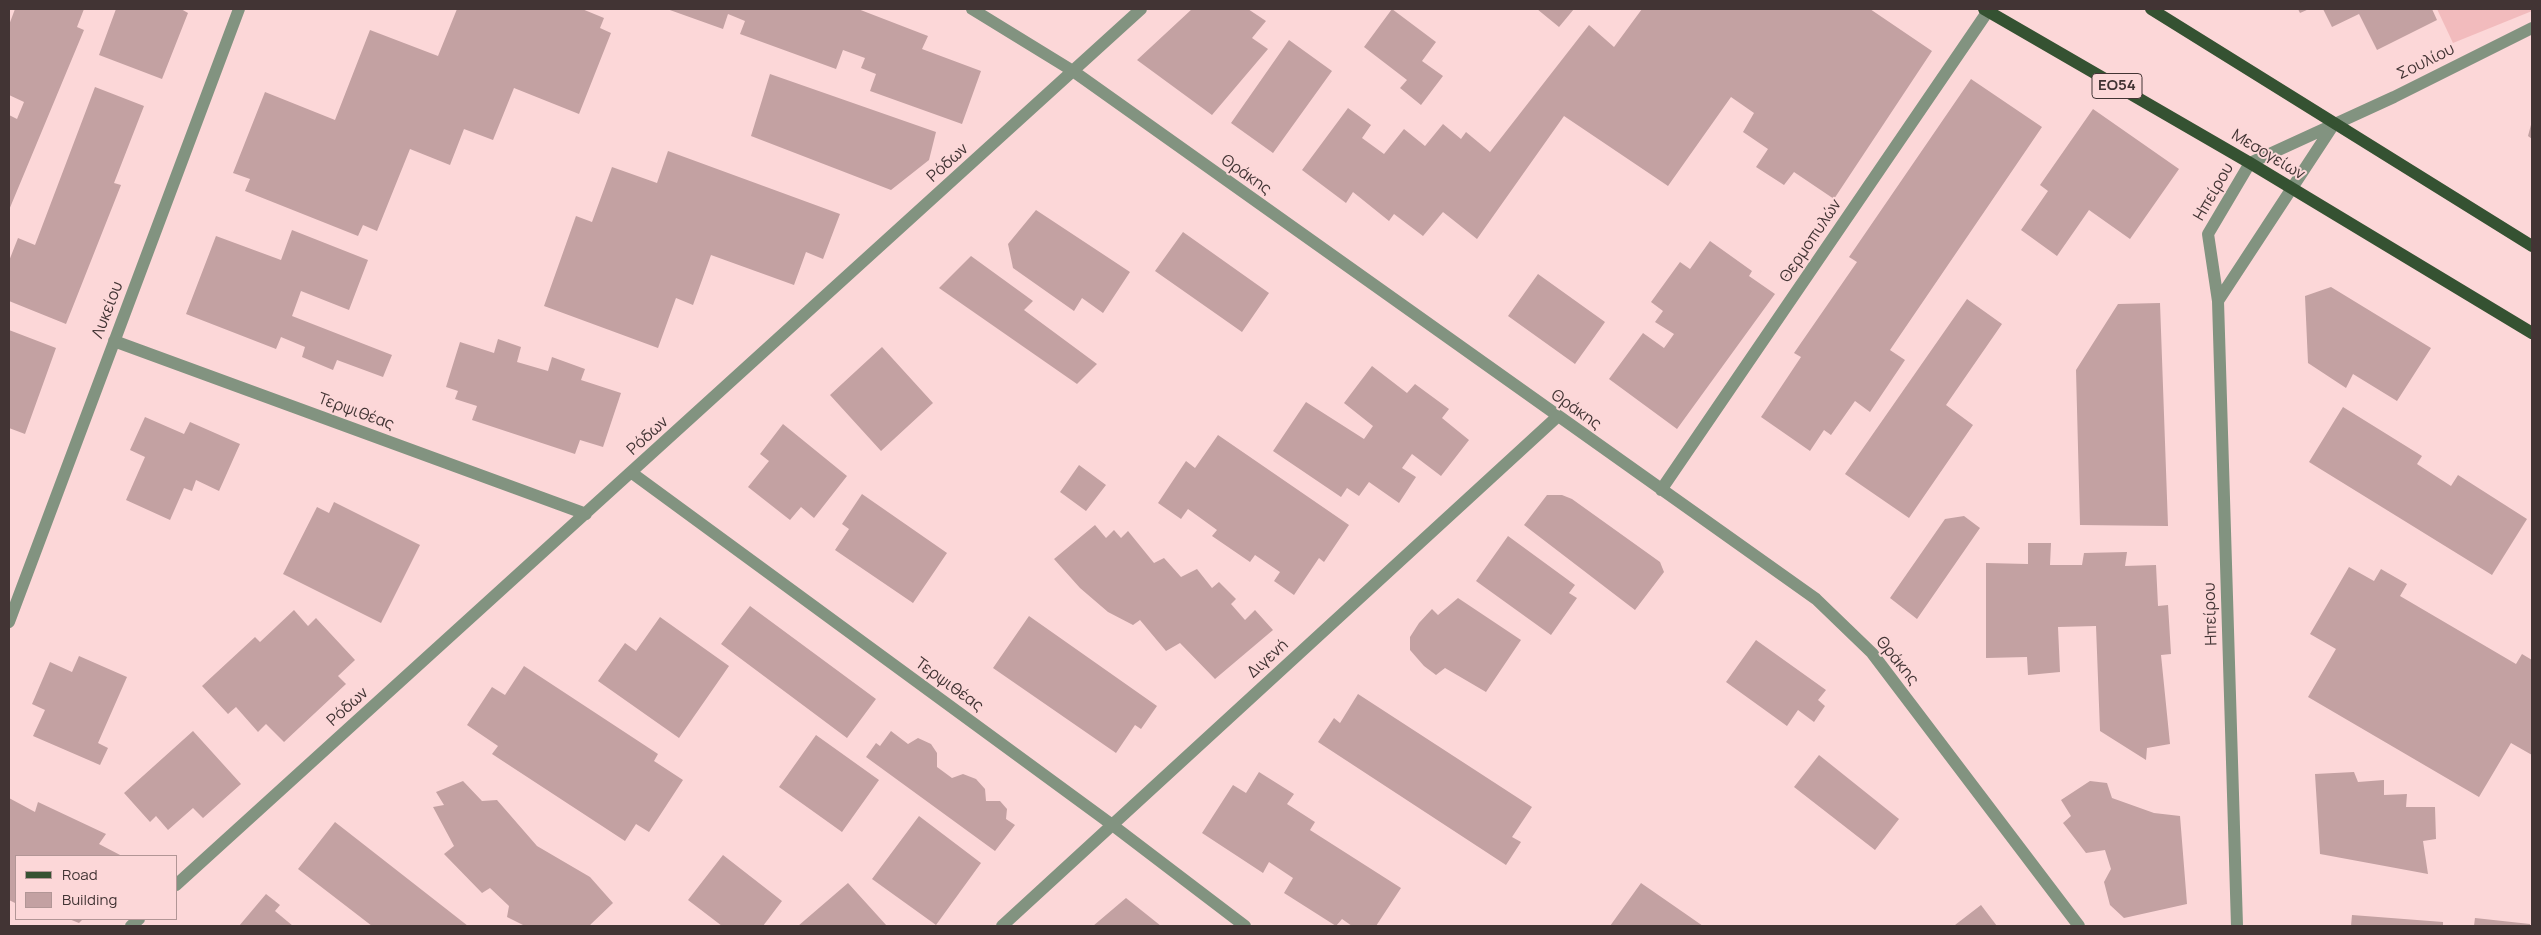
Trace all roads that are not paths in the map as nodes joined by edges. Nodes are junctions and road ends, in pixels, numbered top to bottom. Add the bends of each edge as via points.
1 (239, 9) edge
2 (972, 9) edge
3 (1141, 9) edge
4 (2151, 9) edge
5 (1986, 10) edge
6 (2532, 28) edge
7 (1073, 71) junction
8 (2334, 124) junction
9 (2250, 163) junction
10 (2292, 188) junction
11 (2532, 246) edge
12 (2218, 300) junction
13 (2532, 333) edge
14 (114, 341) junction
15 (1558, 416) junction
16 (632, 473) junction
17 (1660, 490) junction
18 (586, 514) junction
19 (9, 622) edge
20 (1111, 824) junction
21 (178, 883) edge
22 (1002, 926) edge
23 (1245, 926) edge
24 (2079, 926) edge
25 (2237, 926) edge

1 - 14 street, Λυκείου
2 - 7 street, Θράκης
3 - 7 street, Ρόδων
4 - 8 main road
5 - 9 main road, Μεσογείων / ΕΟ54
5 - 17 street, Θερμοπυλών
6 - 8 street, Σουλίου
7 - 15 street, Θράκης
7 - 16 street, Ρόδων
8 - 9 street, Ηπείρου
8 - 10 street
8 - 11 main road
9 - 10 main road, Μεσογείων / ΕΟ54
9 - 12 street, Ηπείρου via 2208,234
10 - 12 street
10 - 13 main road, Μεσογείων / ΕΟ54
12 - 25 street, Ηπείρου
14 - 18 street, Τερψιθέας
14 - 19 street, Λυκείου
15 - 17 street, Θράκης
15 - 20 street, Διγενή
16 - 18 street, Ρόδων
16 - 20 street, Τερψιθέας
17 - 24 street, Θράκης via 1816,600 1872,653
18 - 21 street, Ρόδων
20 - 22 street, Διγενή
20 - 23 street, Τερψιθέας

